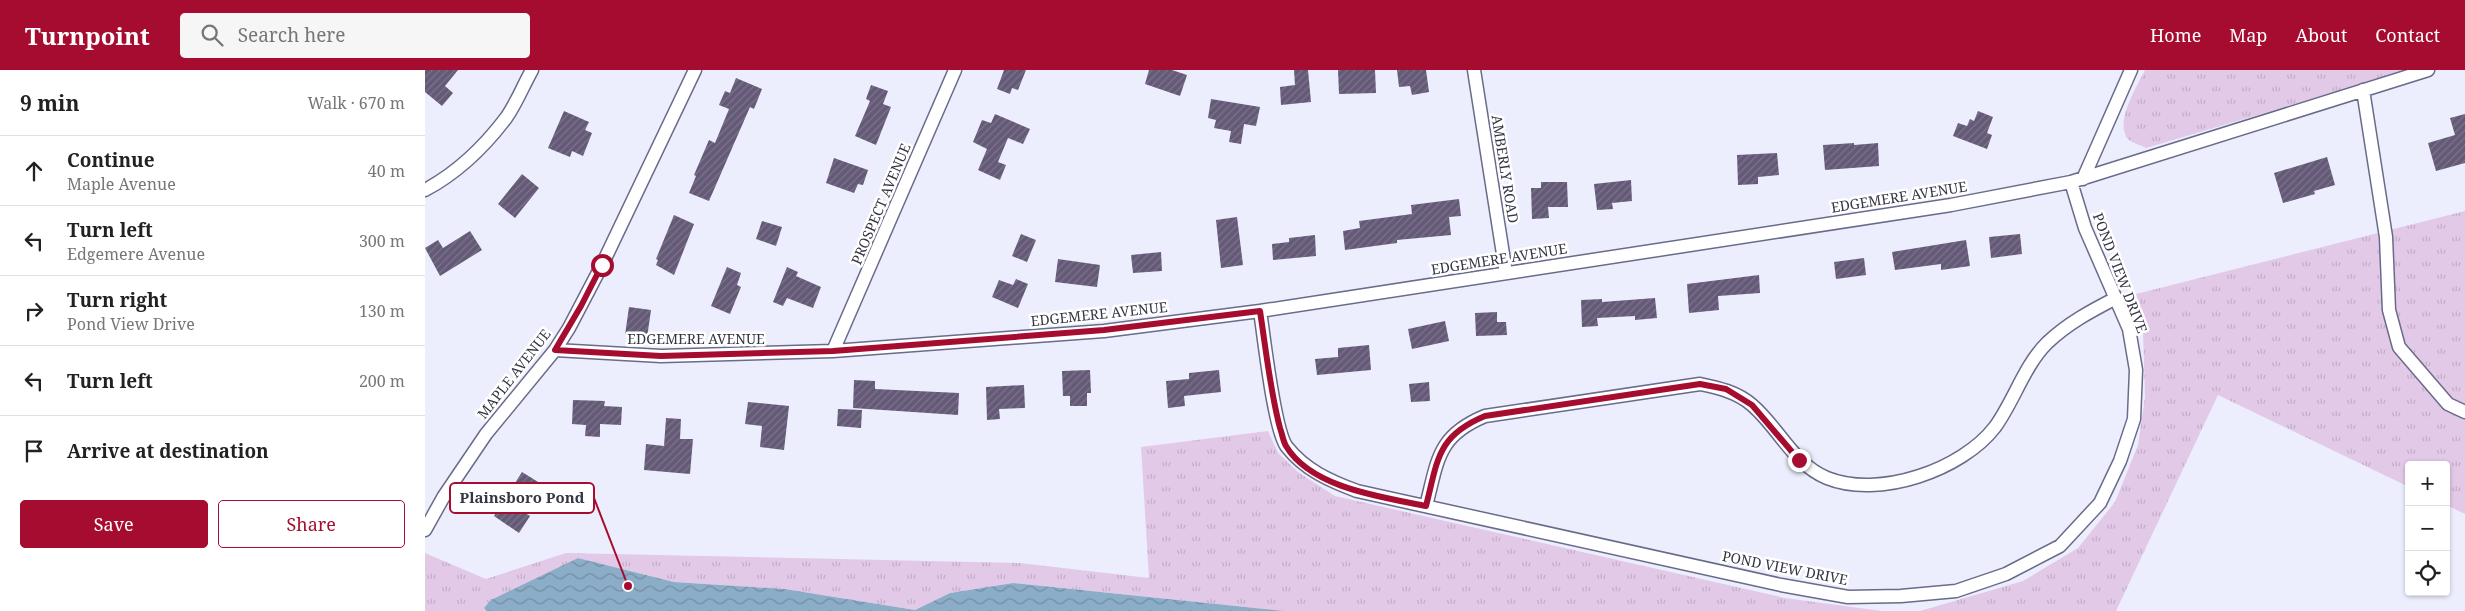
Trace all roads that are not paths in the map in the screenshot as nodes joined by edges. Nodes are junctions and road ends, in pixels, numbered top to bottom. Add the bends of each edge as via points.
1 (531, 70) edge
2 (695, 70) edge
3 (955, 70) edge
4 (1474, 70) edge
5 (2131, 70) edge
6 (2429, 70) edge
7 (2363, 90) junction
8 (2077, 180) junction
9 (425, 190) edge
10 (1506, 273) junction
11 (2117, 298) junction
12 (1260, 311) junction
13 (555, 350) junction
14 (833, 351) junction
15 (2465, 412) edge
16 (1426, 506) junction
17 (425, 530) edge

1 - 9 street via 506,117 473,155 442,181
2 - 13 street, MAPLE AVENUE via 598,273
3 - 14 street, PROSPECT AVENUE
4 - 10 street, AMBERLY ROAD
5 - 8 street
6 - 7 street, EDGEMERE AVENUE
7 - 8 street, EDGEMERE AVENUE
7 - 15 street via 2386,237 2389,310 2399,347 2448,404
8 - 10 street, EDGEMERE AVENUE via 1951,205
8 - 11 street, POND VIEW DRIVE via 2085,228
10 - 12 street, EDGEMERE AVENUE
11 - 16 street via 2074,320 2046,345 1994,427 1969,452 1934,470 1895,483 1863,487 1827,478 1799,460 1752,405 1726,389 1700,384 1485,416 1467,424 1452,434 1439,456
11 - 16 street, POND VIEW DRIVE via 2129,329 2136,370 2134,420 2100,503 2061,546 2006,574 1955,591 1847,596 1781,585
12 - 14 street, EDGEMERE AVENUE via 1104,330
12 - 16 street, POND VIEW DRIVE via 1276,414 1285,446 1308,468 1332,482 1357,491
13 - 14 street, EDGEMERE AVENUE via 661,356
13 - 17 street, MAPLE AVENUE via 486,434

